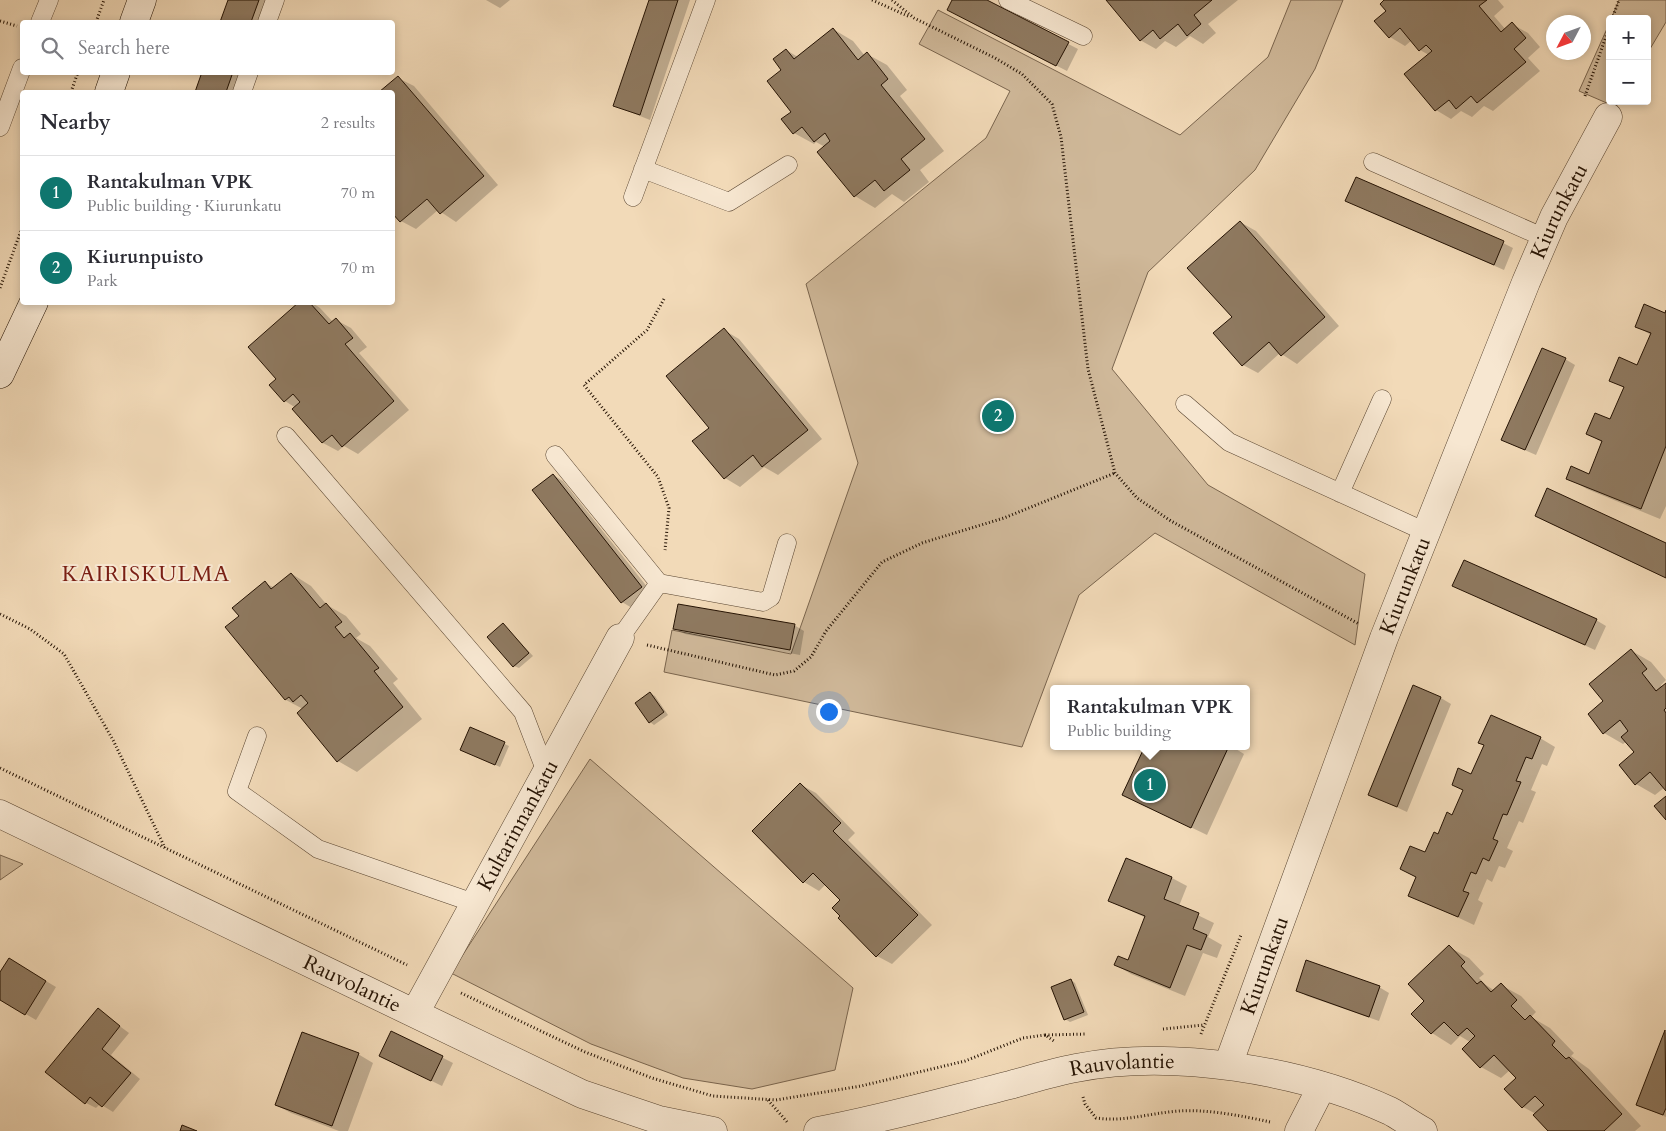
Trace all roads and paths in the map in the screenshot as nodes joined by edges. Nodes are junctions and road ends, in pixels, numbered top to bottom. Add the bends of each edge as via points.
1 (49, 0) edge
2 (104, 0) edge
3 (142, 0) edge
4 (275, 0) edge
5 (706, 0) edge
6 (872, 0) edge
7 (892, 0) edge
8 (1008, 0) edge
9 (1619, 0) edge
10 (1613, 15) edge
11 (914, 18) junction
12 (41, 20) edge
13 (97, 20) edge
14 (135, 20) edge
15 (268, 20) edge
16 (0, 21) edge
17 (20, 26) edge
18 (1083, 36) dead end
19 (1606, 36) edge
20 (20, 71) edge
21 (77, 75) edge
22 (115, 75) edge
23 (248, 75) edge
24 (72, 90) edge
25 (110, 90) edge
26 (243, 90) edge
27 (6, 95) edge
28 (1583, 102) dead end
29 (1608, 117) dead end
30 (0, 127) edge
31 (1373, 162) dead end
32 (788, 165) dead end
33 (643, 169) junction
34 (633, 196) dead end
35 (20, 233) edge
36 (1545, 238) junction
37 (0, 288) edge
38 (664, 299) dead end
39 (33, 305) edge
40 (0, 374) edge
41 (1382, 399) dead end
42 (1184, 404) dead end
43 (286, 436) dead end
44 (555, 455) dead end
45 (1115, 474) junction
46 (1340, 493) junction
47 (1426, 532) junction
48 (787, 543) dead end
49 (659, 583) junction
50 (0, 614) edge
51 (620, 638) junction
52 (1384, 638) junction
53 (257, 736) dead end
54 (0, 768) edge
55 (546, 772) junction
56 (0, 814) edge
57 (165, 848) junction
58 (474, 903) junction
59 (412, 968) dead end
60 (455, 990) dead end
61 (415, 1013) junction
62 (1228, 1065) junction
63 (1076, 1068) junction
64 (1322, 1086) junction
65 (767, 1099) junction
66 (789, 1125) dead end
67 (1287, 1127) edge
68 (713, 1131) edge
69 (818, 1131) edge
70 (1423, 1131) edge

1 - 12 lane
2 - 13 path
3 - 14 street
4 - 15 lane
5 - 33 lane
6 - 11 path
7 - 11 path
8 - 18 lane
9 - 10 path
11 - 45 path via 1022,74 1052,104 1061,138 1088,368
16 - 17 path
19 - 28 path
20 - 27 lane
21 - 24 path
22 - 25 street
23 - 26 lane
27 - 30 lane
29 - 36 street, Kiurunkatu
31 - 36 lane
32 - 33 lane via 729,202
33 - 34 lane
35 - 37 path
36 - 47 street, Kiurunkatu
38 - 49 path via 646,330 584,385 658,477 669,508
39 - 40 street
41 - 46 lane
42 - 46 lane via 1229,442
43 - 55 lane via 523,712
44 - 49 lane
45 - 51 path via 1004,518 922,543 882,562 826,631 811,657 794,671 775,675
45 - 52 path via 1137,498 1171,520
46 - 47 lane
47 - 52 street, Kiurunkatu
48 - 49 lane via 771,597 763,602
49 - 51 lane
50 - 57 path via 30,629 64,654 113,740
51 - 55 street, Kultarinnankatu
52 - 62 street, Kiurunkatu
53 - 58 lane via 237,791 318,849
54 - 57 path
55 - 58 street, Kultarinnankatu
56 - 61 street, Rauvolantie
57 - 59 path
58 - 61 street, Kultarinnankatu
60 - 65 path via 585,1052 652,1078 713,1096
61 - 68 street, Rauvolantie via 582,1094 659,1120
62 - 63 street, Rauvolantie via 1135,1061
62 - 64 street, Rauvolantie
63 - 65 path via 1064,1048 1045,1036 1023,1038 965,1061 861,1086
63 - 67 path via 1085,1104 1096,1118 1117,1121 1180,1110 1243,1116
63 - 69 street, Rauvolantie via 858,1124
64 - 67 street
64 - 70 street, Rauvolantie via 1391,1112
65 - 66 path

